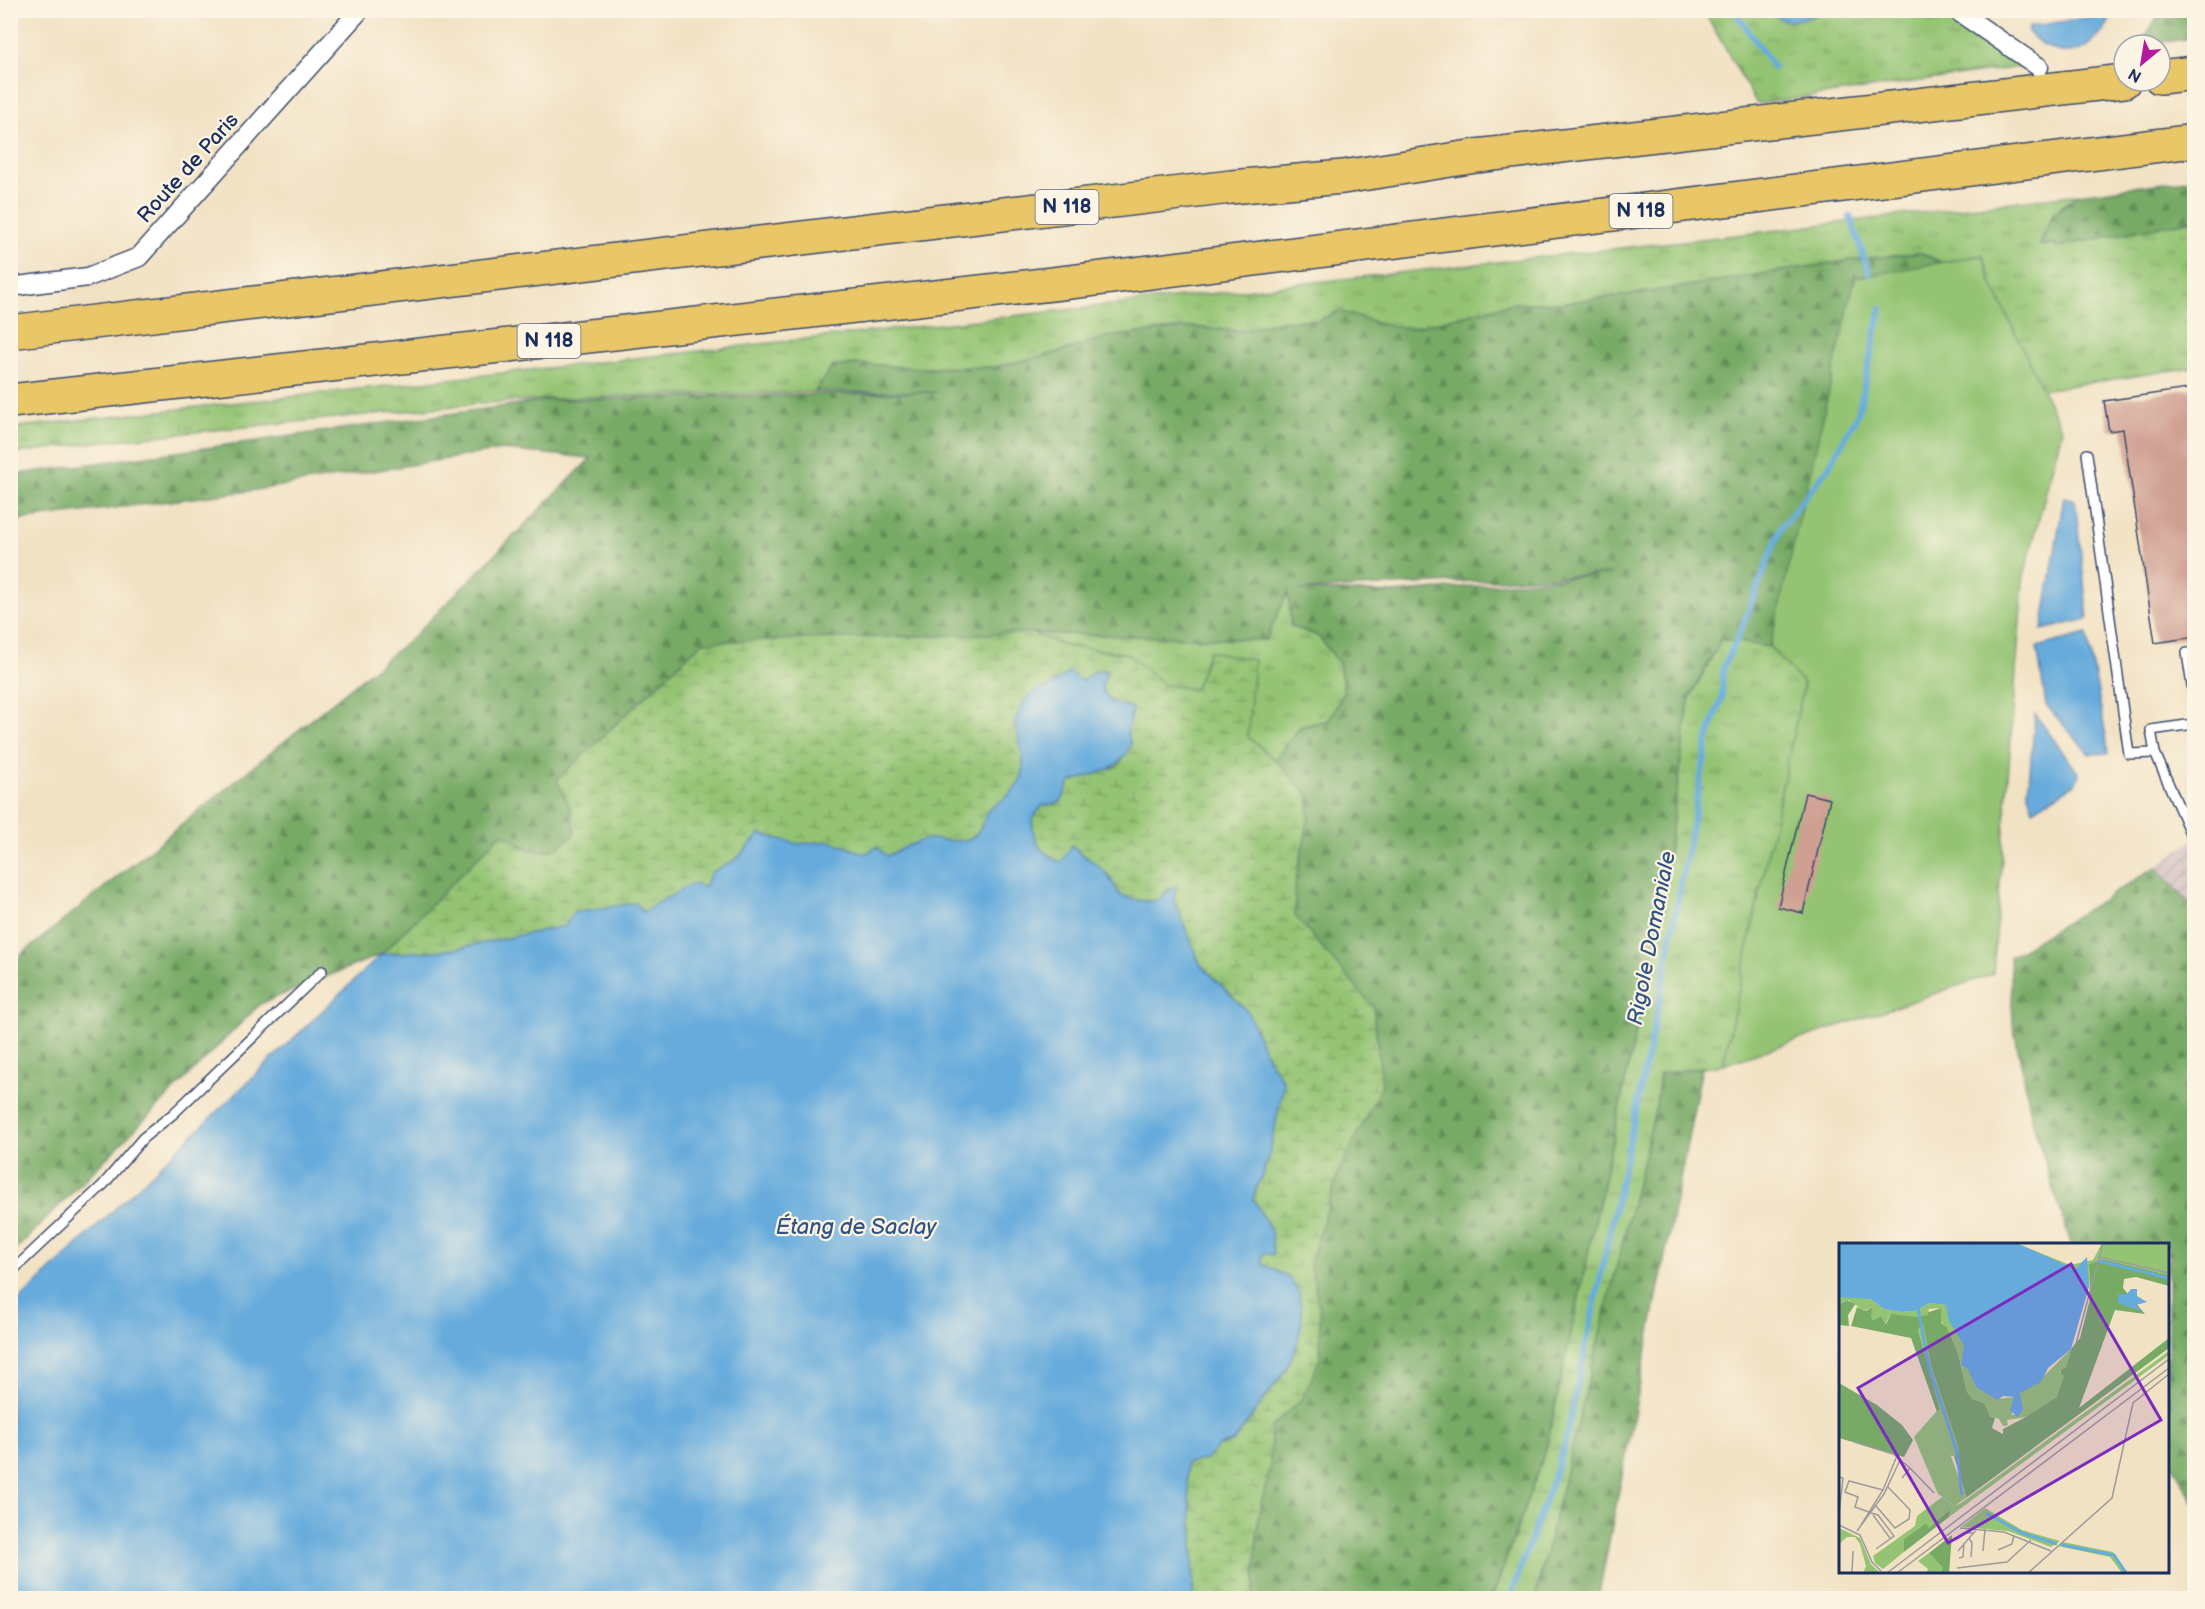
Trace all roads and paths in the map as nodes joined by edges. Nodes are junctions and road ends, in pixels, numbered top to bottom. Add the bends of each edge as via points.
1 (360, 10) edge
2 (1956, 10) edge
3 (2039, 67) dead end
4 (2194, 74) edge
5 (2172, 76) edge
6 (2112, 82) edge
7 (2194, 141) edge
8 (10, 287) edge
9 (10, 332) edge
10 (10, 401) edge
11 (2087, 454) dead end
12 (2187, 653) dead end
13 (2194, 699) edge
14 (2194, 724) edge
15 (2155, 753) junction
16 (2194, 842) edge
17 (322, 971) dead end
18 (10, 1273) edge

1 - 8 street, Route de Paris via 139,257 88,277
2 - 3 street
4 - 5 highway
6 - 9 highway, N 118 via 1476,156 1343,177
7 - 10 highway, N 118 via 1099,279
11 - 15 lane via 2129,754
12 - 13 lane
14 - 15 lane via 2151,730
15 - 16 lane
17 - 18 lane via 143,1138 103,1185

